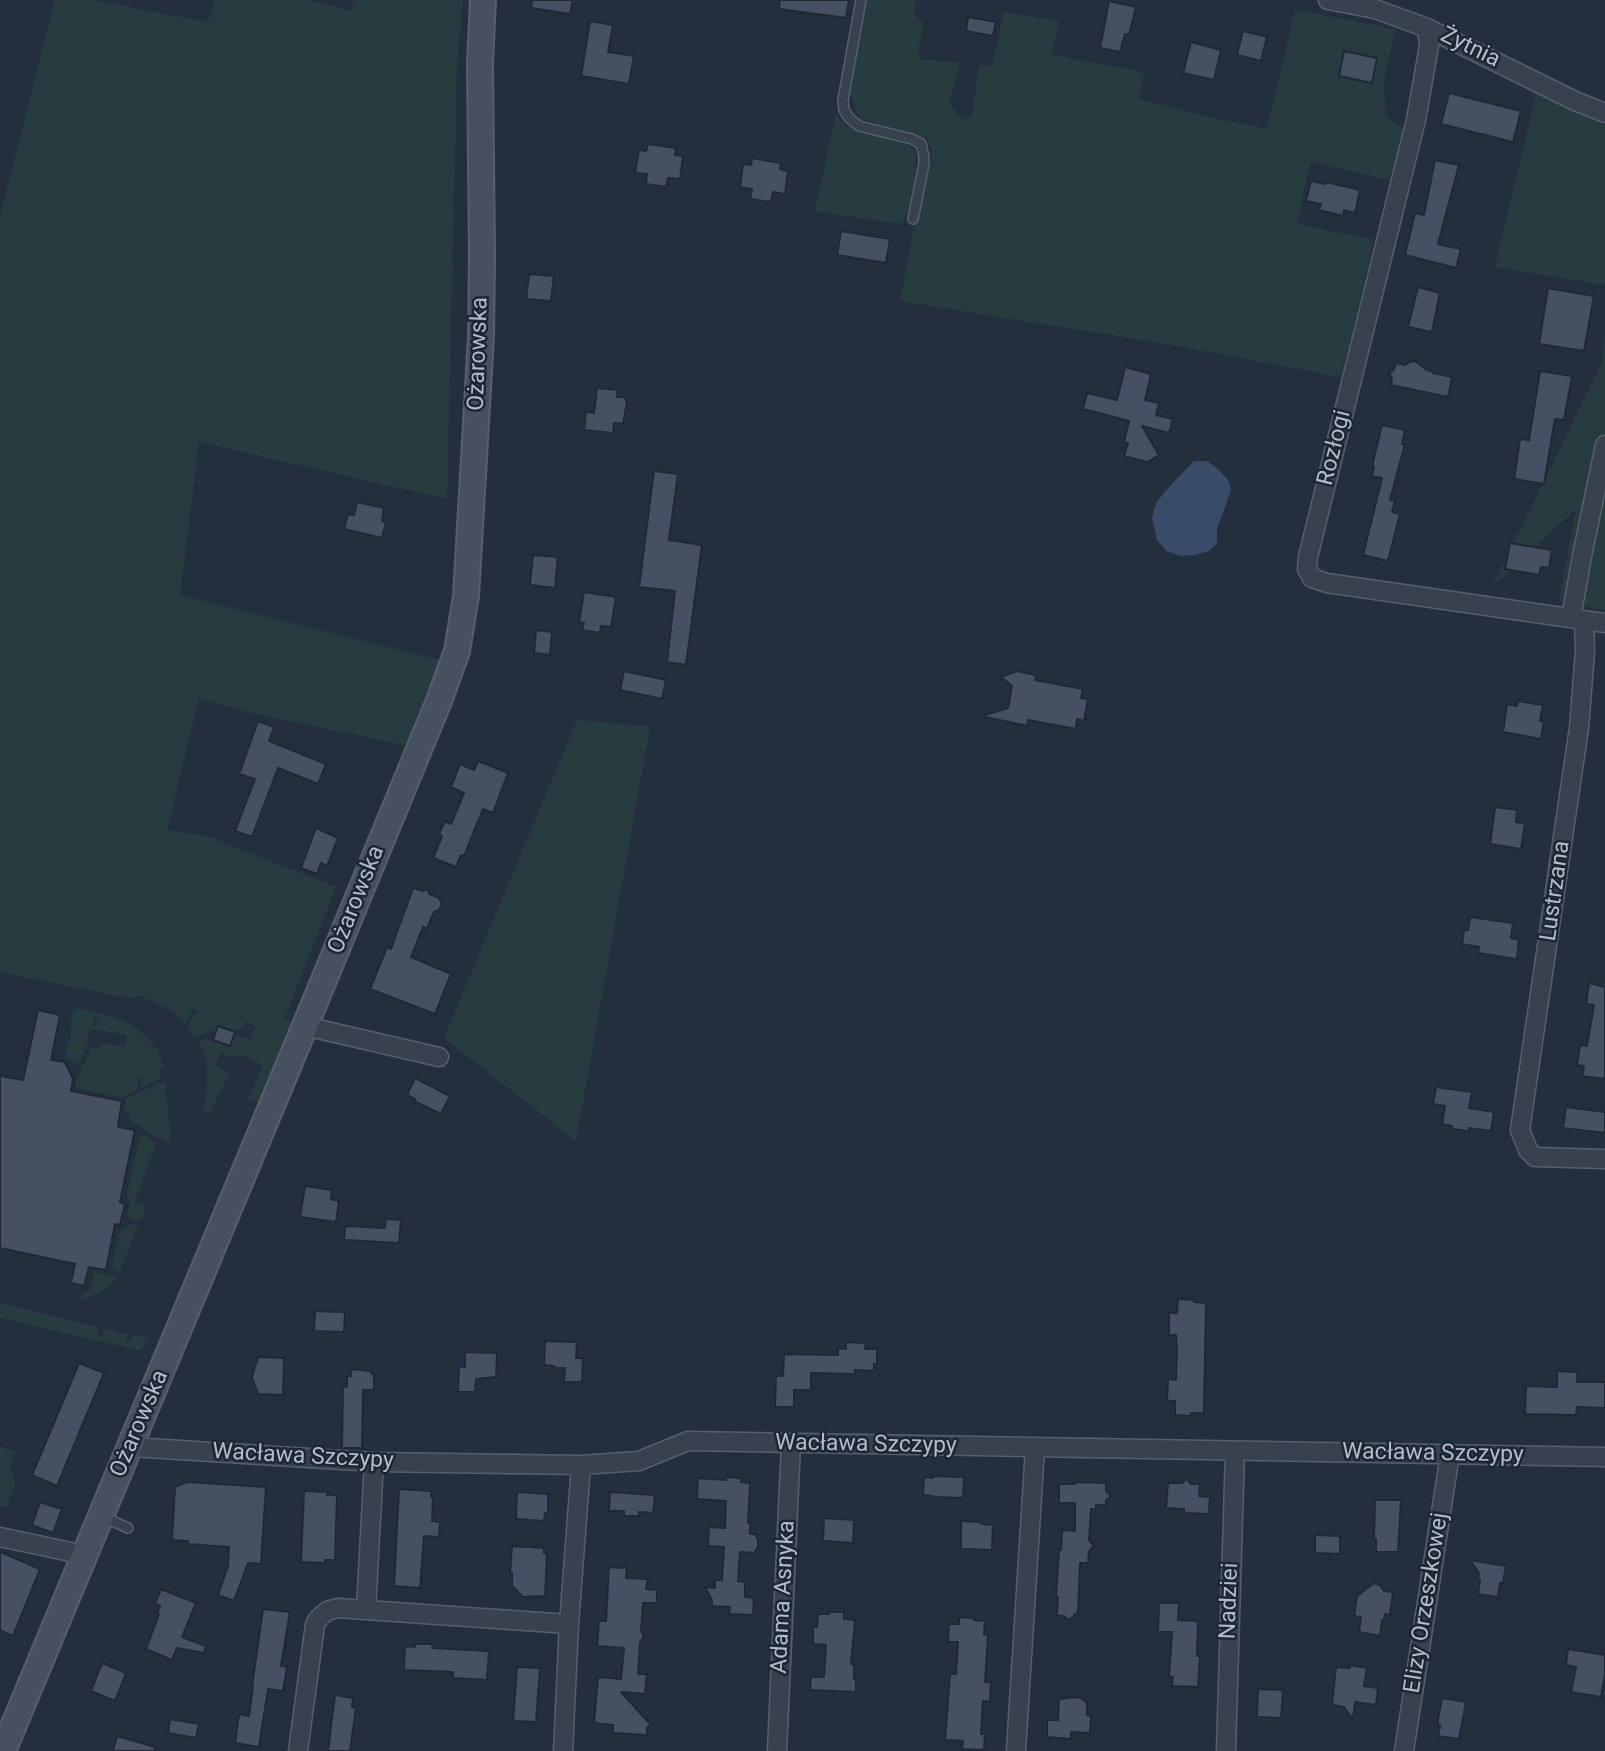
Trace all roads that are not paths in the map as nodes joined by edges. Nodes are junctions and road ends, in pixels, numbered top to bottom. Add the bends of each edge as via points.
1 (483, 0) edge
2 (861, 0) edge
3 (1328, 0) edge
4 (1363, 4) edge
5 (1427, 28) junction
6 (1605, 113) edge
7 (913, 219) dead end
8 (1605, 445) edge
9 (1578, 619) junction
10 (1605, 623) edge
11 (305, 1026) junction
12 (439, 1057) dead end
13 (1605, 1159) edge
14 (791, 1444) junction
15 (131, 1447) junction
16 (1035, 1448) junction
17 (1235, 1451) junction
18 (1450, 1454) junction
19 (1605, 1457) edge
20 (374, 1462) junction
21 (581, 1465) junction
22 (100, 1516) junction
23 (128, 1528) dead end
24 (0, 1537) edge
25 (85, 1555) junction
26 (366, 1610) junction
27 (569, 1624) junction
28 (4, 1751) edge
29 (298, 1751) edge
30 (563, 1751) edge
31 (777, 1751) edge
32 (1016, 1751) edge
33 (1226, 1751) edge
34 (1404, 1751) edge

1 - 11 main road, Ożarowska via 481,336 462,624 439,701
2 - 7 lane via 844,110 859,126 921,144 924,164
3 - 4 street, Żytnia
4 - 5 street, Żytnia
5 - 6 street, Żytnia
5 - 9 street, Rozłogi via 1429,46 1416,120 1307,569 1312,578 1327,583
8 - 9 street, Lustrzana via 1582,556
9 - 10 street, Rozłogi
9 - 13 street, Lustrzana via 1585,651 1579,729 1520,1130 1535,1157
11 - 12 street
11 - 15 main road, Ożarowska
14 - 16 street, Wacława Szczypy
14 - 21 street, Wacława Szczypy via 688,1441 639,1461
14 - 31 street, Adama Asnyka
15 - 20 street, Wacława Szczypy
15 - 22 main road, Ożarowska
16 - 17 street, Wacława Szczypy
16 - 32 street
17 - 18 street, Wacława Szczypy
17 - 33 street, Nadziei
18 - 19 street, Wacława Szczypy
18 - 34 street, Elizy Orzeszkowej
20 - 21 street, Wacława Szczypy
20 - 26 street
21 - 27 street
22 - 23 lane
22 - 25 main road, Ożarowska
24 - 25 street
25 - 28 main road, Ożarowska
26 - 27 street
26 - 29 street via 327,1611 315,1625
27 - 30 street

